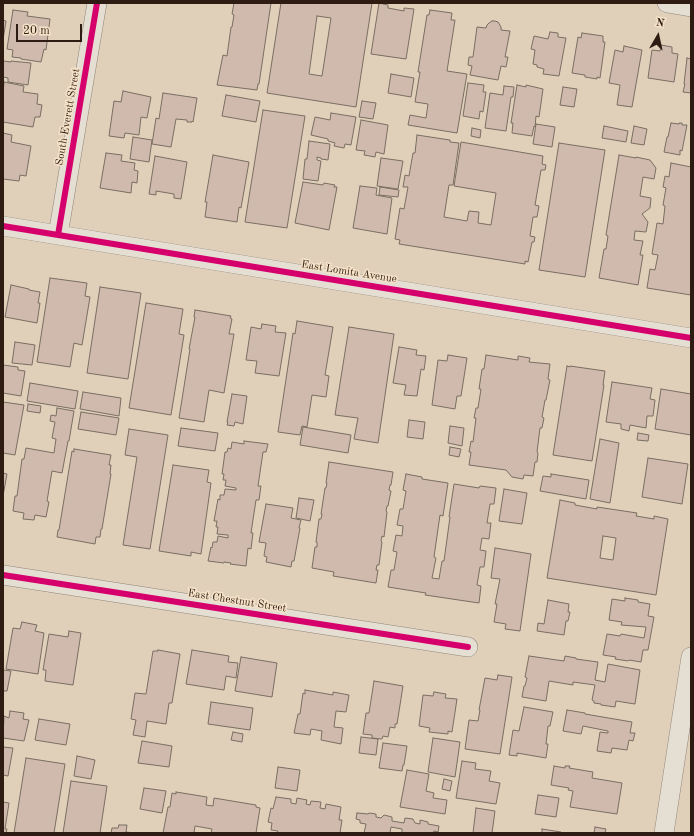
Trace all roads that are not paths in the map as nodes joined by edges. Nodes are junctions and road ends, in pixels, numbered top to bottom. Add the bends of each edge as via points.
1 (97, 3) edge
2 (667, 3) edge
3 (691, 7) edge
4 (3, 226) edge
5 (58, 235) junction
6 (691, 338) edge
7 (3, 575) edge
8 (468, 647) dead end
9 (691, 657) edge
10 (664, 833) edge

1 - 5 street, South Everett Street
2 - 3 street
4 - 5 street, East Lomita Avenue
5 - 6 street, East Lomita Avenue
7 - 8 street, East Chestnut Street
9 - 10 street

